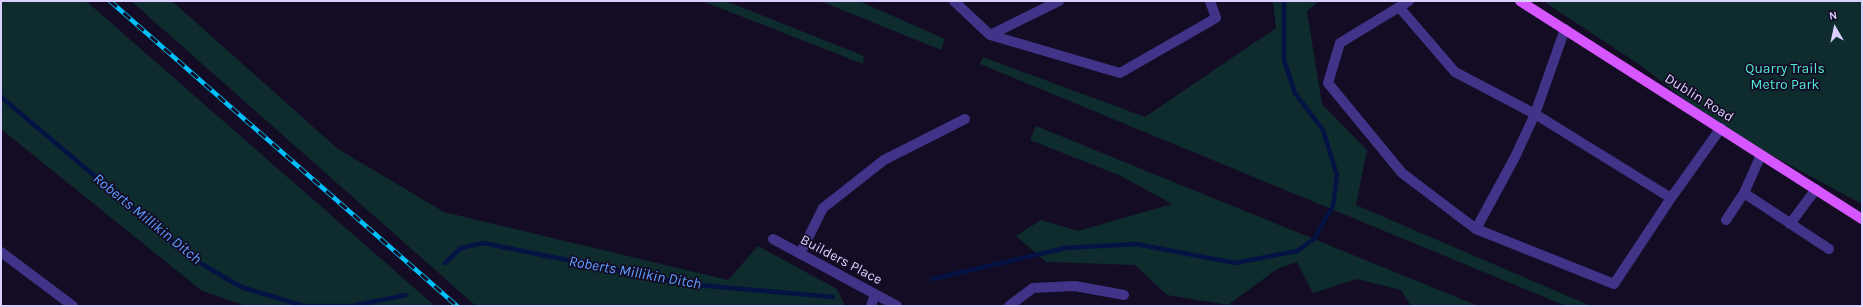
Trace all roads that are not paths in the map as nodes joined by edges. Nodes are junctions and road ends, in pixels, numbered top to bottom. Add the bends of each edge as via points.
1 (954, 1) edge
2 (1059, 1) edge
3 (1210, 1) edge
4 (1409, 1) edge
5 (1520, 1) edge
6 (1399, 7) junction
7 (1565, 30) junction
8 (990, 35) junction
9 (1535, 114) junction
10 (965, 119) dead end
11 (1721, 128) junction
12 (1761, 155) junction
13 (1816, 190) junction
14 (1744, 193) junction
15 (1671, 198) junction
16 (1862, 219) edge
17 (1726, 220) dead end
18 (1790, 224) junction
19 (1476, 229) junction
20 (773, 239) dead end
21 (1829, 249) dead end
22 (1, 252) edge
23 (800, 254) junction
24 (875, 294) junction
25 (1124, 296) dead end
26 (73, 306) edge
27 (871, 306) edge
28 (897, 306) edge
29 (1009, 306) edge

1 - 8 street
2 - 8 street
3 - 8 street via 1216,18 1120,73
4 - 6 street
5 - 7 main road, Dublin Road
6 - 9 street via 1455,72
6 - 19 street via 1340,43 1328,83 1402,173
7 - 9 street
7 - 11 main road, Dublin Road
9 - 15 street
9 - 19 street
10 - 23 street via 884,160 823,208
11 - 12 main road, Dublin Road
11 - 15 street
12 - 13 main road, Dublin Road
12 - 14 street
13 - 16 main road, Dublin Road
13 - 18 street
14 - 17 street
14 - 18 street
15 - 19 street via 1614,284
18 - 21 street
20 - 23 street, Builders Place
22 - 26 street
23 - 24 street, Builders Place
24 - 27 street
24 - 28 street, Builders Place
25 - 29 street via 1075,286 1033,288

